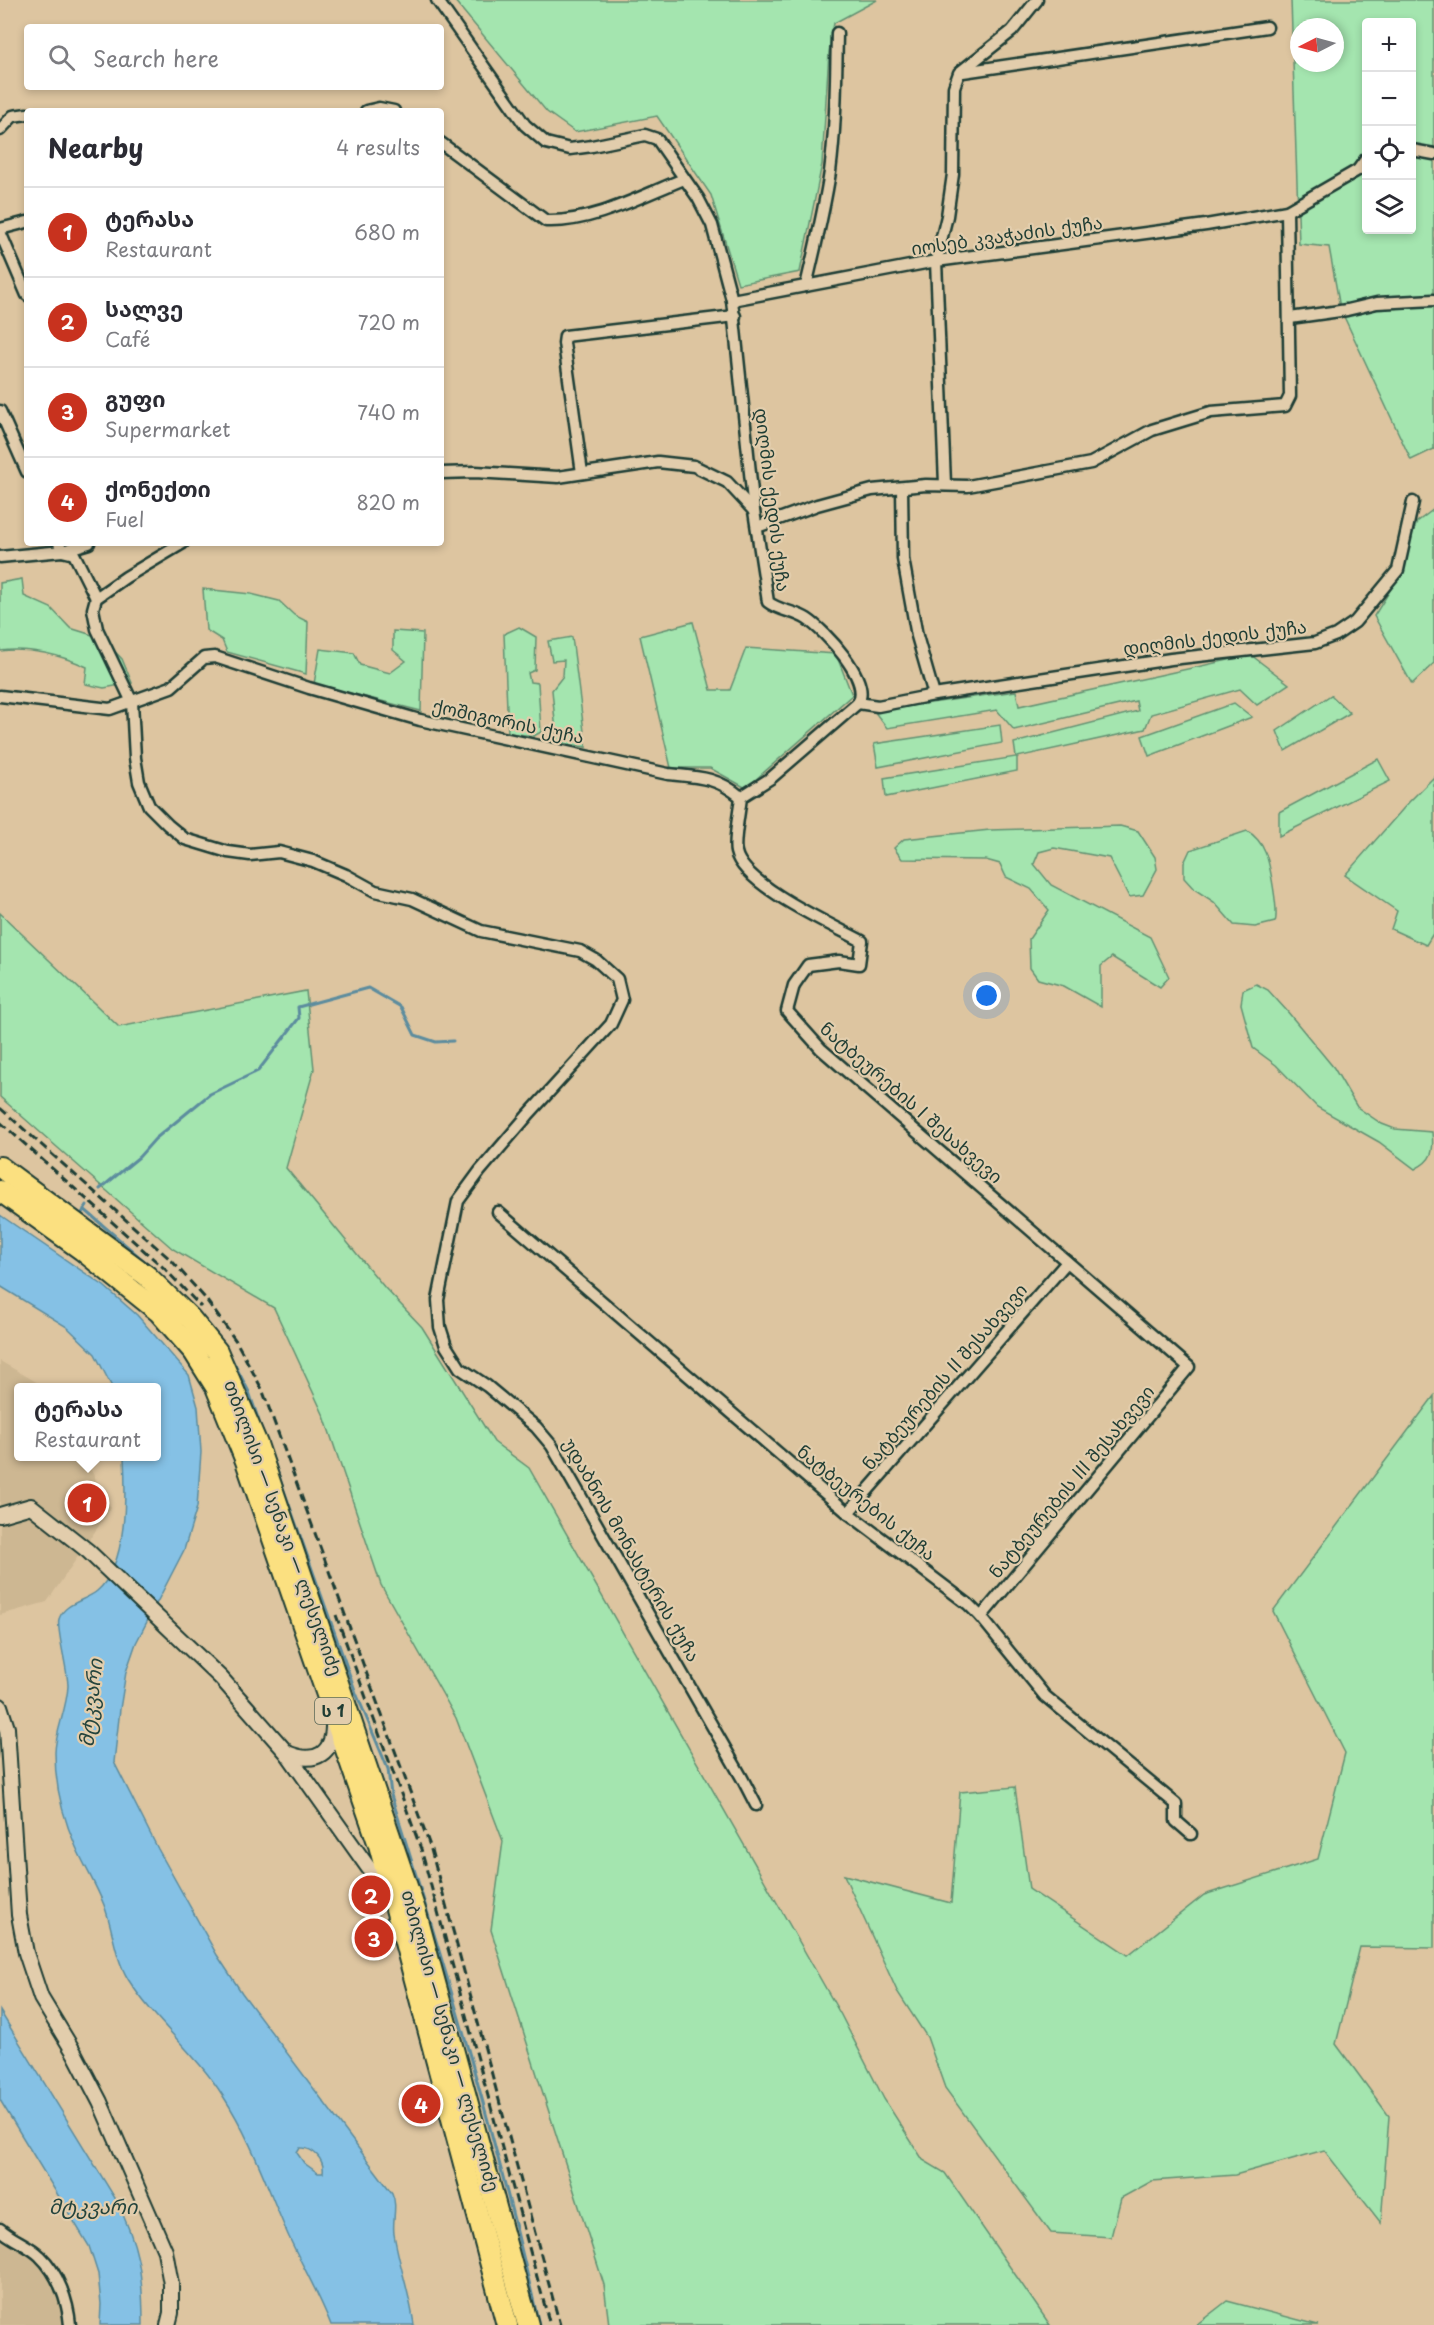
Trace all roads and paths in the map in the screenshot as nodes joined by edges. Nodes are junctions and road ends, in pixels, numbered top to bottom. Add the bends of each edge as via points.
1 (437, 0) edge
2 (1038, 0) edge
3 (1267, 27) dead end
4 (837, 33) dead end
5 (959, 73) junction
6 (24, 114) edge
7 (0, 130) edge
8 (444, 145) edge
9 (1416, 151) edge
10 (1434, 153) edge
11 (1362, 164) edge
12 (684, 179) junction
13 (1287, 211) junction
14 (24, 223) edge
15 (0, 231) edge
16 (936, 261) junction
17 (806, 286) junction
18 (24, 288) edge
19 (732, 300) junction
20 (1434, 300) edge
21 (735, 316) junction
22 (1290, 318) junction
23 (0, 411) edge
24 (24, 465) edge
25 (444, 473) edge
26 (582, 473) junction
27 (945, 484) junction
28 (902, 488) junction
29 (1413, 502) dead end
30 (754, 511) junction
31 (757, 527) junction
32 (178, 546) edge
33 (60, 547) edge
34 (0, 557) edge
35 (96, 598) junction
36 (934, 695) junction
37 (0, 696) edge
38 (132, 702) junction
39 (858, 703) junction
40 (741, 797) junction
41 (0, 1167) edge
42 (0, 1191) edge
43 (498, 1212) dead end
44 (1067, 1262) junction
45 (1189, 1368) joint
46 (848, 1513) junction
47 (0, 1515) edge
48 (981, 1617) junction
49 (0, 1706) edge
50 (333, 1711) junction
51 (287, 1753) junction
52 (756, 1805) dead end
53 (1191, 1834) dead end
54 (398, 1911) junction
55 (0, 2229) edge
56 (70, 2325) edge
57 (168, 2325) edge
58 (507, 2325) edge
59 (528, 2325) edge

1 - 12 street, დიღმის ქედის ქუჩა via 525,125 546,143 570,149 645,135 657,140
2 - 5 street via 1012,31
3 - 5 street
4 - 17 street via 830,171
5 - 16 street via 954,87 947,216
6 - 7 street via 12,116
8 - 12 street via 546,221 567,222 591,216
9 - 10 street
11 - 13 street
12 - 19 street, დიღმის ქედის ქუჩა via 712,225
13 - 16 street, იოსებ კვაჭაძის ქუჩა
13 - 22 street
14 - 15 street
15 - 18 street
16 - 17 street, იოსებ კვაჭაძის ქუჩა
16 - 27 street
17 - 19 street, იოსებ კვაჭაძის ქუჩა
19 - 21 street, დიღმის ქედის ქუჩა
20 - 22 street via 1377,303
21 - 26 street via 565,336
21 - 30 street, დიღმის ქედის ქუჩა
22 - 27 street via 1290,396 1285,406 1211,412 1152,430 1091,463 968,486
23 - 24 street
25 - 26 street via 558,477
26 - 30 street via 658,462 694,466 727,482
27 - 28 street
28 - 31 street via 872,490
28 - 36 street via 903,559 917,636
29 - 36 street, დიღმის ქედის ქუჩა via 1398,570 1355,622 1336,636 1310,645 1171,659
30 - 31 street, დიღმის ქედის ქუჩა
31 - 39 street, დიღმის ქედის ქუჩა via 768,602 805,618 843,654 860,688
32 - 35 street
33 - 34 street
33 - 35 street via 74,554
35 - 38 street via 93,609 97,629
36 - 39 street, დიღმის ქედის ქუჩა via 878,706
37 - 38 street, ქოშიგორის ქუჩა via 110,709
38 - 40 street, ქოშიგორის ქუჩა via 171,687 204,658 215,657 420,720 668,774 709,778
38 - 52 street, უდაბნოს მონასტერის ქუჩა via 139,782 149,806 185,839 228,852 279,852 313,861 375,891 412,899 481,931 580,951 617,979 622,1000 611,1024 528,1115 458,1201 438,1300 440,1327 460,1368 520,1413 552,1446
39 - 40 street via 771,778
40 - 44 street, ნატბეურების I შესახვევი via 735,852 744,868 775,894 862,941 859,964 839,961 808,965 794,985 787,1011 821,1049
41 - 59 highway, თბილისი — სენაკი — ლესელიძე / ს 1 via 147,1276 190,1318 230,1376 257,1444 416,1913
42 - 50 highway, თბილისი — სენაკი — ლესელიძე / ს 1 via 138,1293 185,1339 205,1367 246,1461
43 - 46 street, ნატბეურების ქუჩა
44 - 45 street, ნატბეურების I შესახვევი
44 - 46 street, ნატბეურების II შესახვევი
45 - 48 street, ნატბეურების III შესახვევი
46 - 48 street, ნატბეურების ქუჩა
47 - 51 street via 31,1506 88,1551 221,1678
48 - 53 street, ნატბეურების ქუჩა via 1045,1696 1176,1804 1176,1821
49 - 57 street via 7,1728 26,1953 41,1998 99,2102 165,2251 171,2284
50 - 51 street via 332,1742 321,1754 299,1758
50 - 54 highway, თბილისი — სენაკი — ლესელიძე / ს 1
51 - 54 street
54 - 58 highway, თბილისი — სენაკი — ლესელიძე / ს 1
55 - 56 street via 39,2255 57,2277

